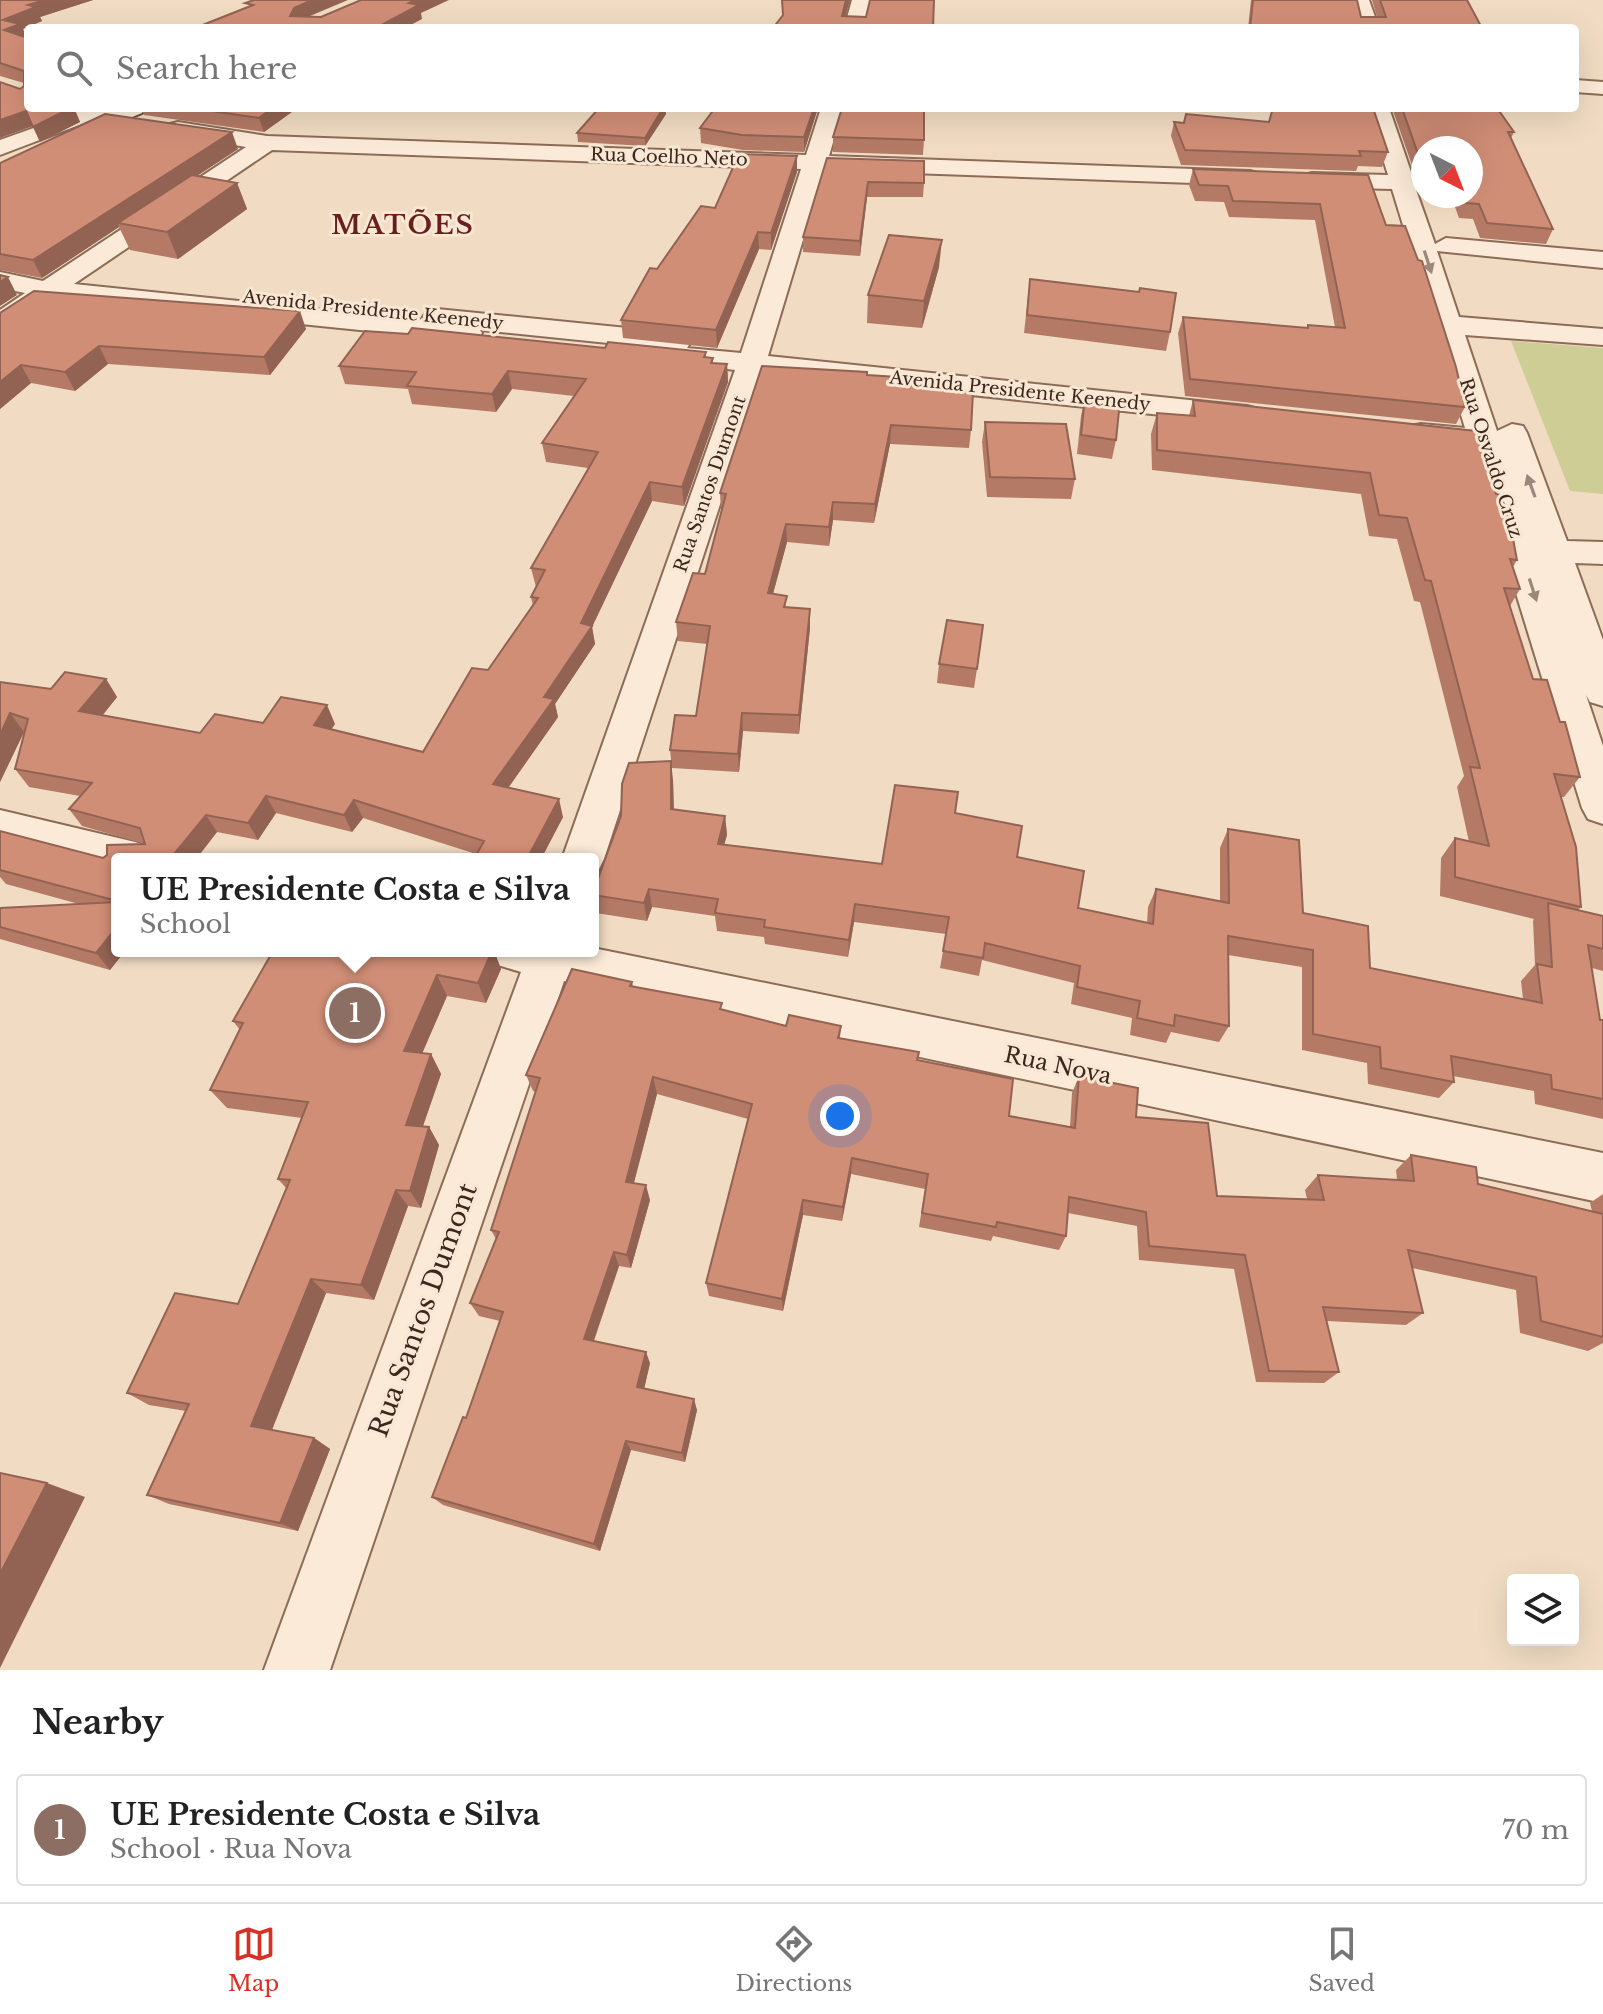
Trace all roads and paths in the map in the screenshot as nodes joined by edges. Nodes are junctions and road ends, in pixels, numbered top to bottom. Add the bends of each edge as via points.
1 (861, 0) edge
2 (1344, 0) edge
3 (1360, 0) edge
4 (855, 24) edge
5 (1352, 24) edge
6 (1368, 24) edge
7 (1579, 86) edge
8 (1603, 88) edge
9 (92, 112) edge
10 (831, 112) edge
11 (1380, 112) edge
12 (1399, 112) edge
13 (267, 143) junction
14 (0, 148) edge
15 (1411, 156) edge
16 (817, 163) junction
17 (13, 168) edge
18 (1411, 171) edge
19 (1411, 186) edge
20 (1426, 208) edge
21 (1429, 208) edge
22 (1446, 246) junction
23 (1603, 260) edge
24 (0, 266) edge
25 (0, 280) edge
26 (57, 284) junction
27 (0, 322) edge
28 (1461, 326) junction
29 (1603, 337) edge
30 (754, 356) junction
31 (1279, 411) edge
32 (1396, 423) edge
33 (1497, 434) junction
34 (1520, 550) junction
35 (1554, 551) junction
36 (1603, 553) edge
37 (1603, 692) edge
38 (1603, 808) edge
39 (0, 826) edge
40 (111, 853) edge
41 (585, 853) edge
42 (537, 957) edge
43 (552, 957) edge
44 (1603, 1178) edge
45 (297, 1670) edge

1 - 4 street
2 - 5 street
3 - 6 street
7 - 8 street
9 - 13 street, Rua Coelho Neto
9 - 14 street
9 - 17 street
10 - 16 street, Rua Santos Dumont
11 - 18 street, Rua Osvaldo Cruz
12 - 15 street, Rua Osvaldo Cruz
13 - 16 street, Rua Coelho Neto
13 - 26 street
16 - 19 street, Rua Coelho Neto
16 - 30 street, Rua Santos Dumont
20 -> 28 street, Rua Osvaldo Cruz
21 - 22 street, Rua Osvaldo Cruz
22 - 23 street
22 - 28 street, Rua Osvaldo Cruz
24 - 26 street, Avenida Presidente Keenedy
25 - 26 street, Avenida Presidente Keenedy
26 - 27 street
26 - 30 street, Avenida Presidente Keenedy
28 - 29 street
28 - 33 street, Rua Osvaldo Cruz
30 - 31 street, Avenida Presidente Keenedy
30 - 41 street, Rua Santos Dumont
32 - 33 street
33 - 34 street, Rua Osvaldo Cruz
35 -> 33 street, Rua Osvaldo Cruz
34 - 35 street
34 -> 38 street, Rua Osvaldo Cruz
35 - 36 street
35 - 37 street, Rua Osvaldo Cruz
39 - 40 street
42 - 45 street, Rua Santos Dumont
43 - 44 street, Rua Nova

